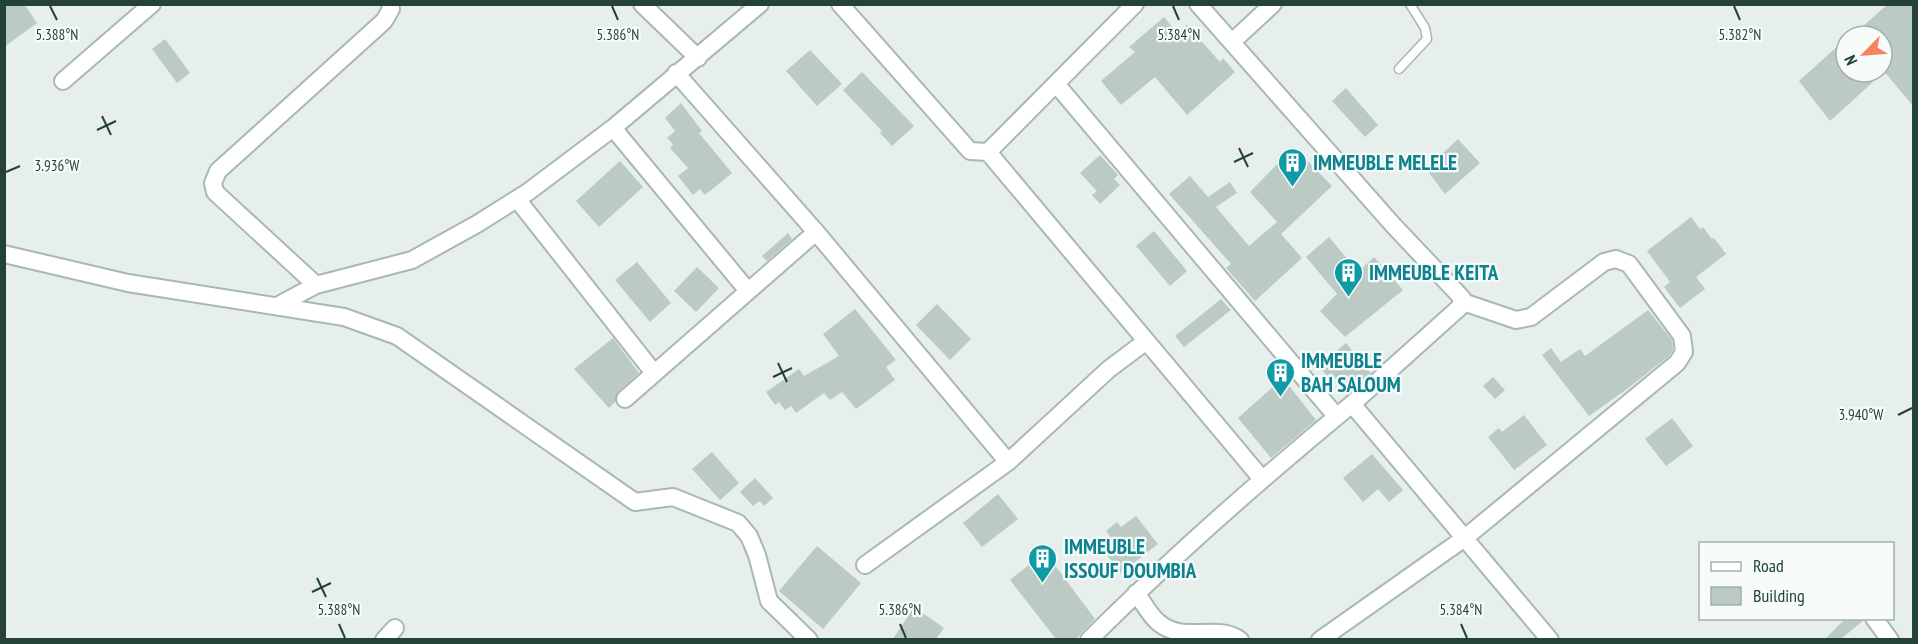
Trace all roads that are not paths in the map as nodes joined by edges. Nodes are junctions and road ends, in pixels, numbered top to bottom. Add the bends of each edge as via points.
1 (152, 4) edge
2 (390, 4) edge
3 (642, 4) edge
4 (760, 4) edge
5 (840, 4) edge
6 (1135, 4) edge
7 (1198, 4) edge
8 (1273, 4) edge
9 (1410, 4) edge
10 (1232, 42) junction
11 (698, 58) junction
12 (1399, 69) dead end
13 (676, 73) junction
14 (63, 81) dead end
15 (1057, 85) junction
16 (613, 128) junction
17 (988, 153) junction
18 (517, 199) junction
19 (816, 232) junction
20 (4, 254) edge
21 (316, 285) junction
22 (748, 291) junction
23 (1463, 302) junction
24 (277, 306) junction
25 (1144, 342) junction
26 (654, 373) junction
27 (625, 399) dead end
28 (1352, 404) junction
29 (1336, 416) junction
30 (1008, 462) junction
31 (1262, 479) junction
32 (1466, 537) junction
33 (865, 565) dead end
34 (1136, 593) junction
35 (1876, 620) edge
36 (1540, 636) edge
37 (809, 639) edge
38 (1089, 639) edge
39 (1240, 639) edge
40 (1320, 639) edge
41 (1890, 639) edge

1 - 14 street
2 - 21 street via 384,21 218,171 213,183 214,192
3 - 11 street
4 - 11 street
5 - 17 street via 970,151
6 - 15 street
7 - 10 street
8 - 10 street
9 - 12 lane via 1425,28 1427,39
10 - 23 street
11 - 13 street
13 - 16 street
13 - 19 street
15 - 17 street
15 - 29 street
16 - 18 street
16 - 22 street
17 - 25 street
18 - 21 street via 412,260
18 - 26 street
19 - 22 street
19 - 30 street
20 - 24 street via 128,283
21 - 24 street
22 - 26 street
23 - 28 street
23 - 32 street via 1516,320 1531,317 1604,262 1616,259 1629,264 1682,336 1684,352 1677,363
24 - 37 street via 344,317 397,336 635,502 673,497 738,523 757,555 769,601
25 - 30 street
25 - 31 street
26 - 27 street
28 - 29 street
28 - 32 street
29 - 31 street
30 - 33 street
31 - 34 street
32 - 36 street
32 - 40 street
34 - 38 street
34 - 39 street via 1158,623 1181,635 1233,634
35 - 41 street

